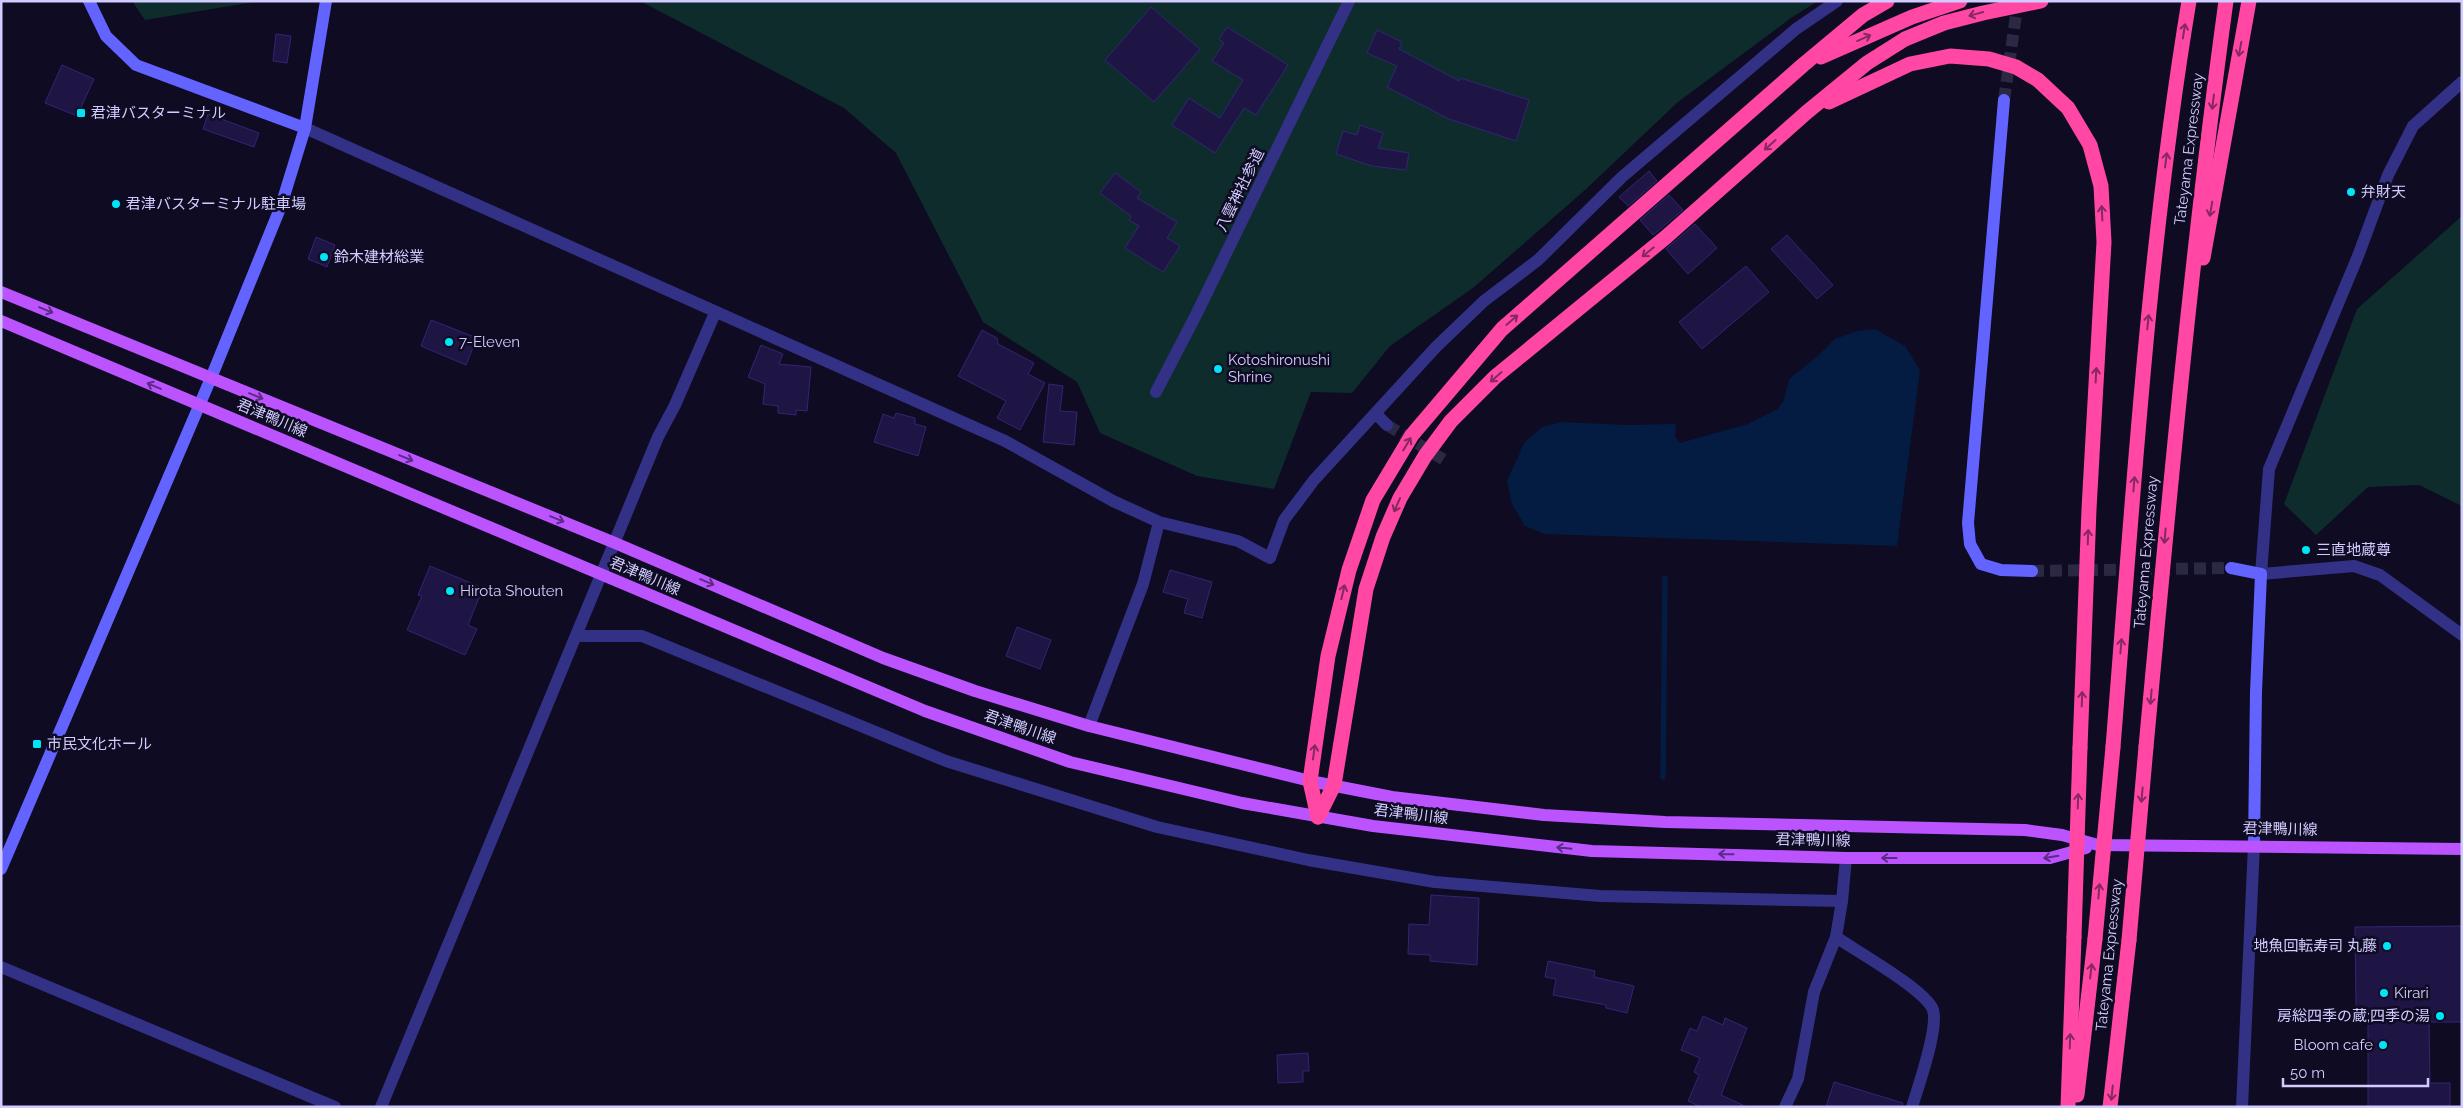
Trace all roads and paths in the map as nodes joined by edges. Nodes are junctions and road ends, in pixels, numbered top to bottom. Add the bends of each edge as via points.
1 (89, 1) edge
2 (326, 1) edge
3 (1349, 1) edge
4 (1837, 1) edge
5 (1887, 1) edge
6 (1960, 1) edge
7 (2041, 1) edge
8 (2189, 1) edge
9 (2226, 1) edge
10 (2249, 1) edge
11 (1803, 65) junction
12 (2462, 82) edge
13 (2004, 100) tunnel mouth
14 (1807, 112) junction
15 (305, 128) junction
16 (1, 292) edge
17 (715, 313) junction
18 (1, 321) edge
19 (211, 378) junction
20 (1156, 392) dead end
21 (199, 405) junction
22 (1376, 414) junction
23 (2176, 417) junction
24 (1387, 425) tunnel mouth
25 (1159, 522) junction
26 (614, 543) junction
27 (2231, 568) tunnel mouth
28 (2032, 571) tunnel mouth
29 (2260, 574) junction
30 (602, 575) junction
31 (2462, 635) edge
32 (577, 636) junction
33 (1089, 726) junction
34 (1310, 781) junction
35 (1334, 785) junction
36 (1318, 817) junction
37 (2098, 845) junction
38 (2254, 845) junction
39 (2462, 849) edge
40 (1846, 858) junction
41 (1, 870) edge
42 (1842, 901) junction
43 (1836, 937) junction
44 (1, 967) edge
45 (335, 1107) edge
46 (381, 1107) edge
47 (1785, 1107) edge
48 (1912, 1107) edge
49 (2068, 1107) edge
50 (2076, 1107) edge
51 (2110, 1107) edge
52 (2242, 1107) edge

1 - 15 street via 106,36 136,65
2 - 15 street
3 - 20 street, 八雲神社参道
4 - 22 street via 1763,56 1622,177 1538,260 1484,301 1436,347
5 - 11 highway via 1863,15
11 -> 6 highway via 1912,17
7 -> 14 highway via 1952,21 1905,39 1867,63
50 -> 8 highway, Tateyama Expressway, bridge via 2095,939 2140,399 2160,212
9 -> 23 highway, Tateyama Expressway
10 -> 23 highway
34 -> 11 highway via 1328,656 1349,570 1373,500 1412,435 1502,329
12 - 29 street via 2412,126 2388,175 2358,256 2269,469
13 - 28 street via 1968,523 1970,544 1981,564 2001,570
14 -> 35 highway via 1666,237 1495,377 1451,421 1425,456 1400,498 1366,588
49 -> 14 highway, bridge via 2089,508 2104,242 2101,186 2090,145 2068,108 2038,80 2016,67 1989,59 1950,56 1910,64
15 - 17 street
15 - 19 street via 281,206
16 -> 19 main road, 君津鴨川線
17 - 25 street via 1005,440 1112,502
17 - 26 street
21 -> 18 main road, 君津鴨川線
19 - 21 street
19 -> 26 main road, 君津鴨川線
21 - 30 main road, 君津鴨川線
21 - 41 street
22 - 24 street
22 - 25 street via 1314,480 1284,520 1270,558 1238,541
23 -> 51 highway, Tateyama Expressway, bridge via 2129,940
25 - 33 street via 1143,584
26 - 30 street
26 -> 33 main road, 君津鴨川線 via 883,658
27 - 29 street
29 - 31 street via 2354,566 2368,569
29 - 38 street
30 - 32 street
30 - 36 main road, 君津鴨川線 via 925,711 1070,762 1242,803
32 - 42 street via 642,636 946,761 1157,827 1308,860 1435,882 1600,896
32 - 46 street
33 - 34 main road, 君津鴨川線
34 - 35 main road, 君津鴨川線
34 - 36 highway
35 - 36 highway
35 - 37 main road, 君津鴨川線 via 1392,796 1544,815 1665,822 2025,830 2062,835
40 -> 36 main road, 君津鴨川線 via 1592,851
37 - 38 main road, 君津鴨川線
37 -> 40 main road, 君津鴨川線 via 2050,858
38 - 39 main road, 君津鴨川線
38 - 52 street
40 - 42 street
42 - 43 street
43 - 47 street via 1814,992 1798,1079
43 - 48 street via 1923,995 1933,1010 1934,1029
44 - 45 street

